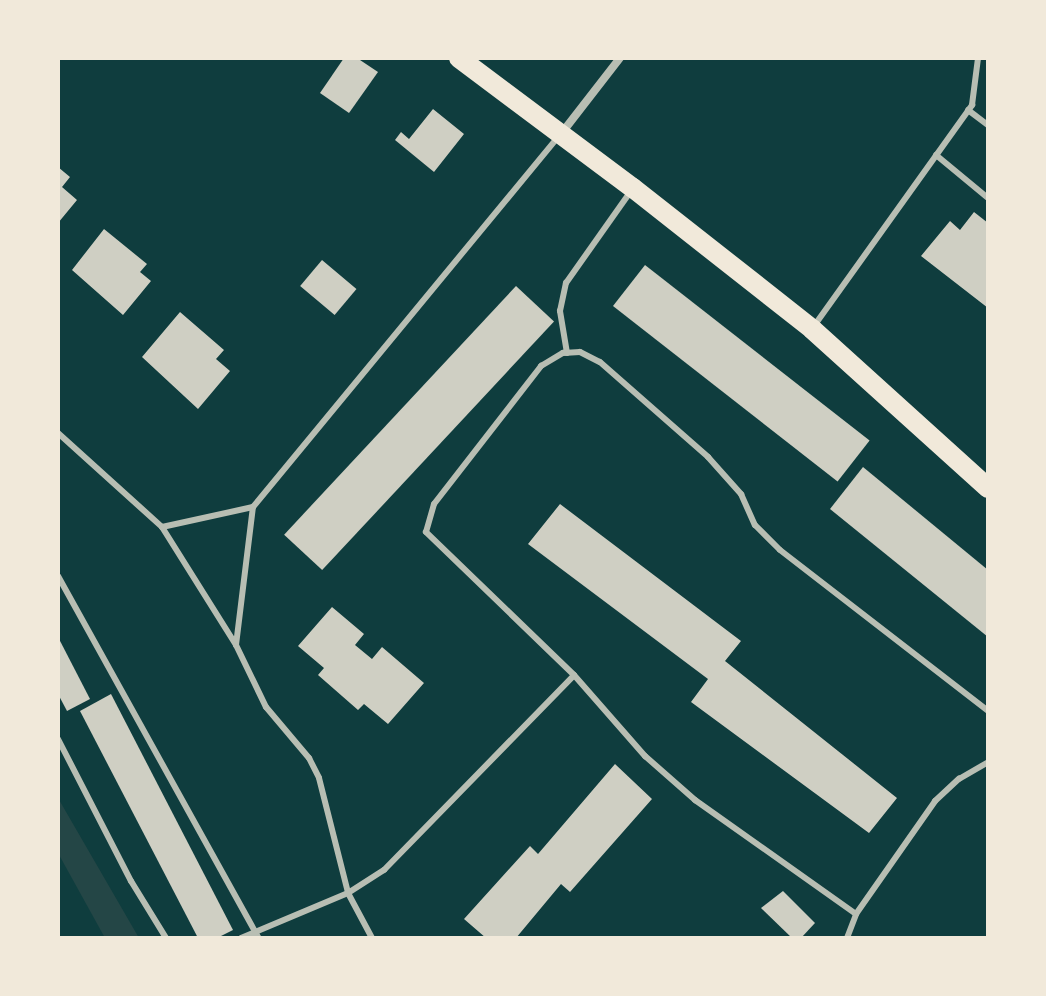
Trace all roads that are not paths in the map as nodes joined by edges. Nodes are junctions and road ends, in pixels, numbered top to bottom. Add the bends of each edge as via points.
1 (459, 58) edge
2 (620, 58) edge
3 (978, 58) edge
4 (968, 110) junction
5 (988, 125) edge
6 (561, 135) junction
7 (936, 155) junction
8 (633, 188) junction
9 (988, 198) edge
10 (812, 329) junction
11 (567, 353) junction
12 (58, 433) edge
13 (988, 488) edge
14 (253, 507) junction
15 (162, 527) junction
16 (58, 576) edge
17 (236, 645) junction
18 (574, 675) junction
19 (988, 711) edge
20 (58, 739) edge
21 (988, 762) edge
22 (348, 893) junction
23 (856, 914) junction
24 (257, 934) edge
25 (166, 938) edge
26 (241, 938) edge
27 (372, 938) edge
28 (847, 938) edge

1 - 6 main road
2 - 6 street
3 - 4 lane
4 - 5 lane
4 - 7 lane
6 - 8 main road
6 - 14 lane
7 - 9 lane
7 - 10 lane
8 - 10 main road
8 - 11 lane via 566,283 560,311
10 - 13 main road
11 - 18 lane via 541,366 434,504 426,532
11 - 19 lane via 580,352 600,362 708,457 741,494 755,525 780,550
12 - 15 lane
14 - 15 lane
14 - 17 lane
15 - 17 lane
16 - 24 lane
17 - 22 lane via 266,707 319,778
18 - 22 lane via 384,870
18 - 23 lane via 645,756 695,800
20 - 25 lane
21 - 23 lane via 935,801
22 - 24 lane
22 - 27 lane
23 - 28 lane
24 - 26 lane

